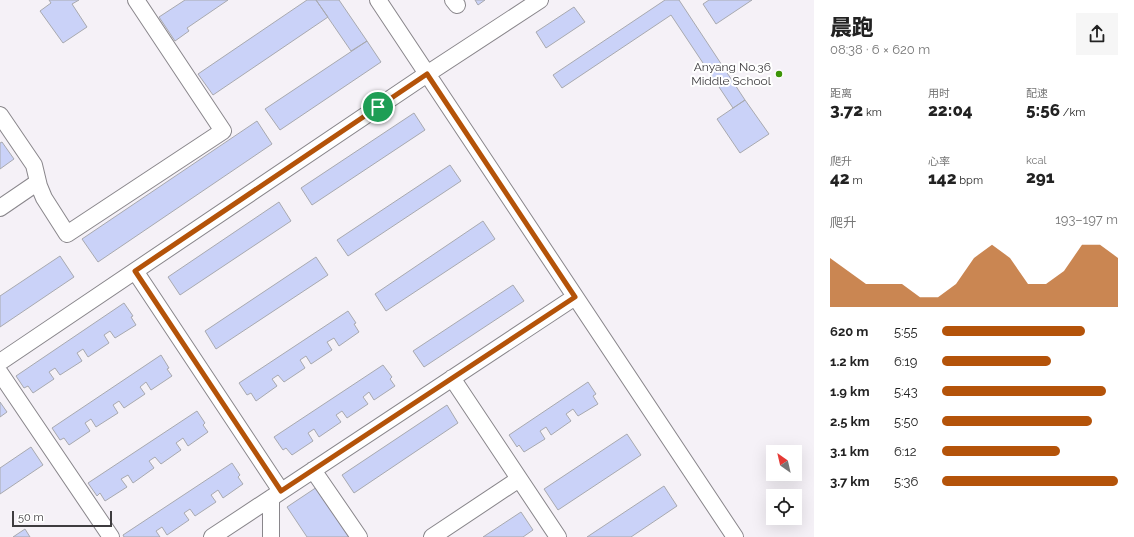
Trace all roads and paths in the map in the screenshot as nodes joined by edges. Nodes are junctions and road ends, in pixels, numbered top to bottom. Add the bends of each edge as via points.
1 (136, 0) edge
2 (378, 0) edge
3 (540, 0) edge
4 (427, 74) junction
5 (0, 115) edge
6 (38, 182) junction
7 (0, 208) edge
8 (135, 271) junction
9 (575, 297) junction
10 (0, 362) edge
11 (0, 373) edge
12 (452, 378) junction
13 (313, 470) junction
14 (519, 479) junction
15 (276, 494) junction
16 (111, 537) edge
17 (212, 537) edge
18 (271, 537) edge
19 (359, 537) edge
20 (432, 537) edge
21 (558, 537) edge
22 (735, 537) edge

1 - 6 street via 223,130 68,234 44,198
2 - 4 street
3 - 4 street
4 - 8 street
4 - 9 street
5 - 6 street via 34,165
6 - 7 street
8 - 10 street
8 - 15 street
9 - 12 street
9 - 22 street
11 - 16 street
12 - 13 street
12 - 14 street
13 - 15 street
13 - 19 street
14 - 20 street
14 - 21 street
15 - 17 street
15 - 18 street

